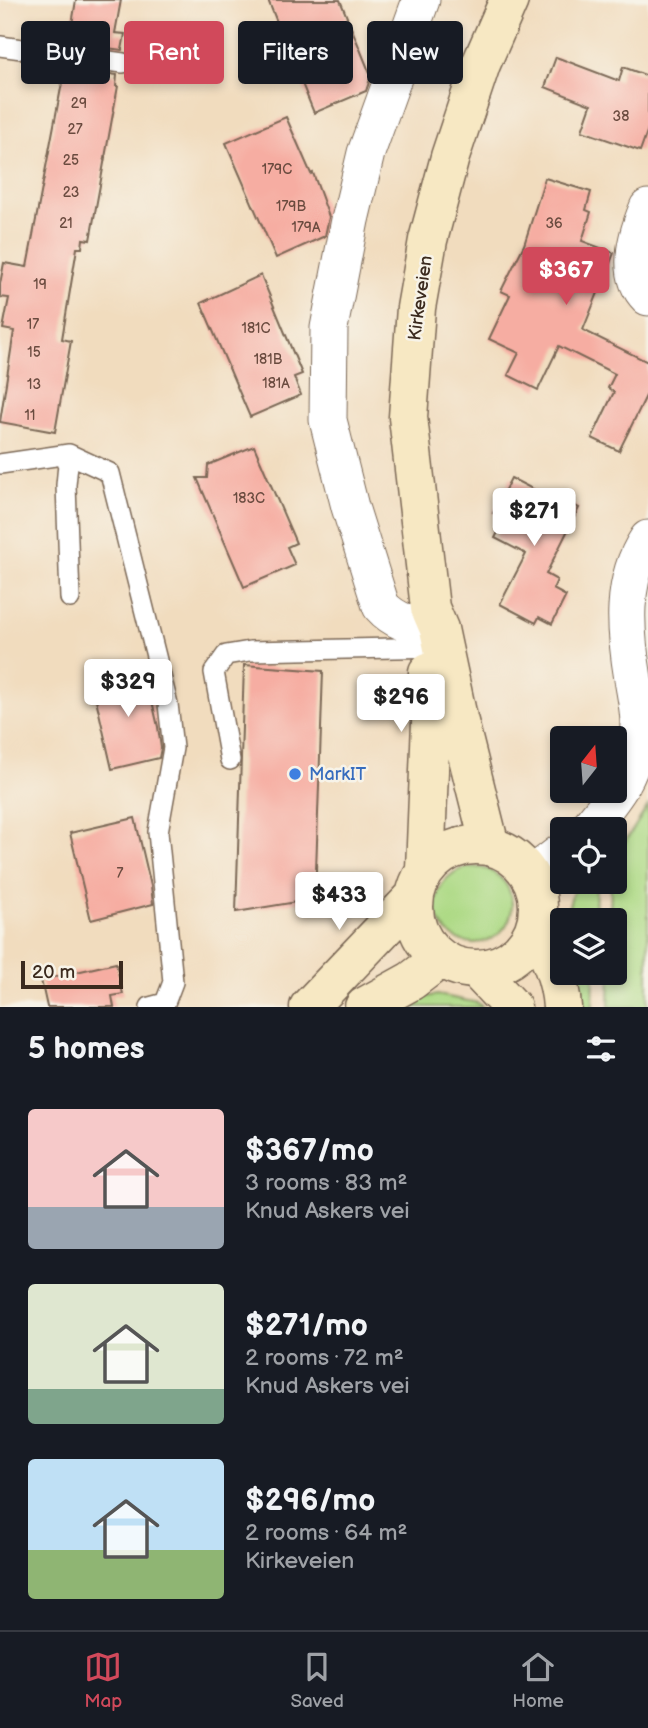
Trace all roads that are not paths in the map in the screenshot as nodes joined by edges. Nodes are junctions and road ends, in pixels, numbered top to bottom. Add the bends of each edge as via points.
1 (421, 0) edge
2 (509, 0) edge
3 (0, 46) edge
4 (123, 63) dead end
5 (648, 208) edge
6 (648, 297) edge
7 (69, 454) junction
8 (0, 464) edge
9 (648, 539) edge
10 (70, 598) dead end
11 (433, 632) junction
12 (230, 760) dead end
13 (598, 817) edge
14 (490, 846) junction
15 (550, 861) edge
16 (531, 876) junction
17 (419, 884) junction
18 (535, 928) junction
19 (440, 959) junction
20 (477, 970) junction
21 (149, 1007) edge
22 (309, 1007) edge
23 (364, 1007) edge
24 (512, 1007) edge
25 (562, 1007) edge

1 - 11 street via 366,153 349,220 329,328 328,420 381,606 390,616
2 - 11 main road, Kirkeveien via 481,64 450,157 416,309 408,417
3 - 4 lane
5 - 6 street via 634,264
7 - 8 lane
7 - 10 lane
7 - 21 lane via 110,473 168,704 173,748 158,832 173,982 165,1003
9 - 13 street via 631,576 626,605 638,736 622,787
11 - 12 lane via 226,655 214,672
11 - 14 main road, Kirkeveien
11 - 17 main road, Kirkeveien
14 - 16 main road via 517,859
14 - 17 main road via 479,844 440,855
15 - 16 street
16 - 18 main road via 538,902
17 - 19 main road via 416,927
17 - 22 main road
18 - 20 main road via 505,964
18 - 25 main road via 555,965
19 - 20 main road
19 - 23 main road
20 - 24 main road

